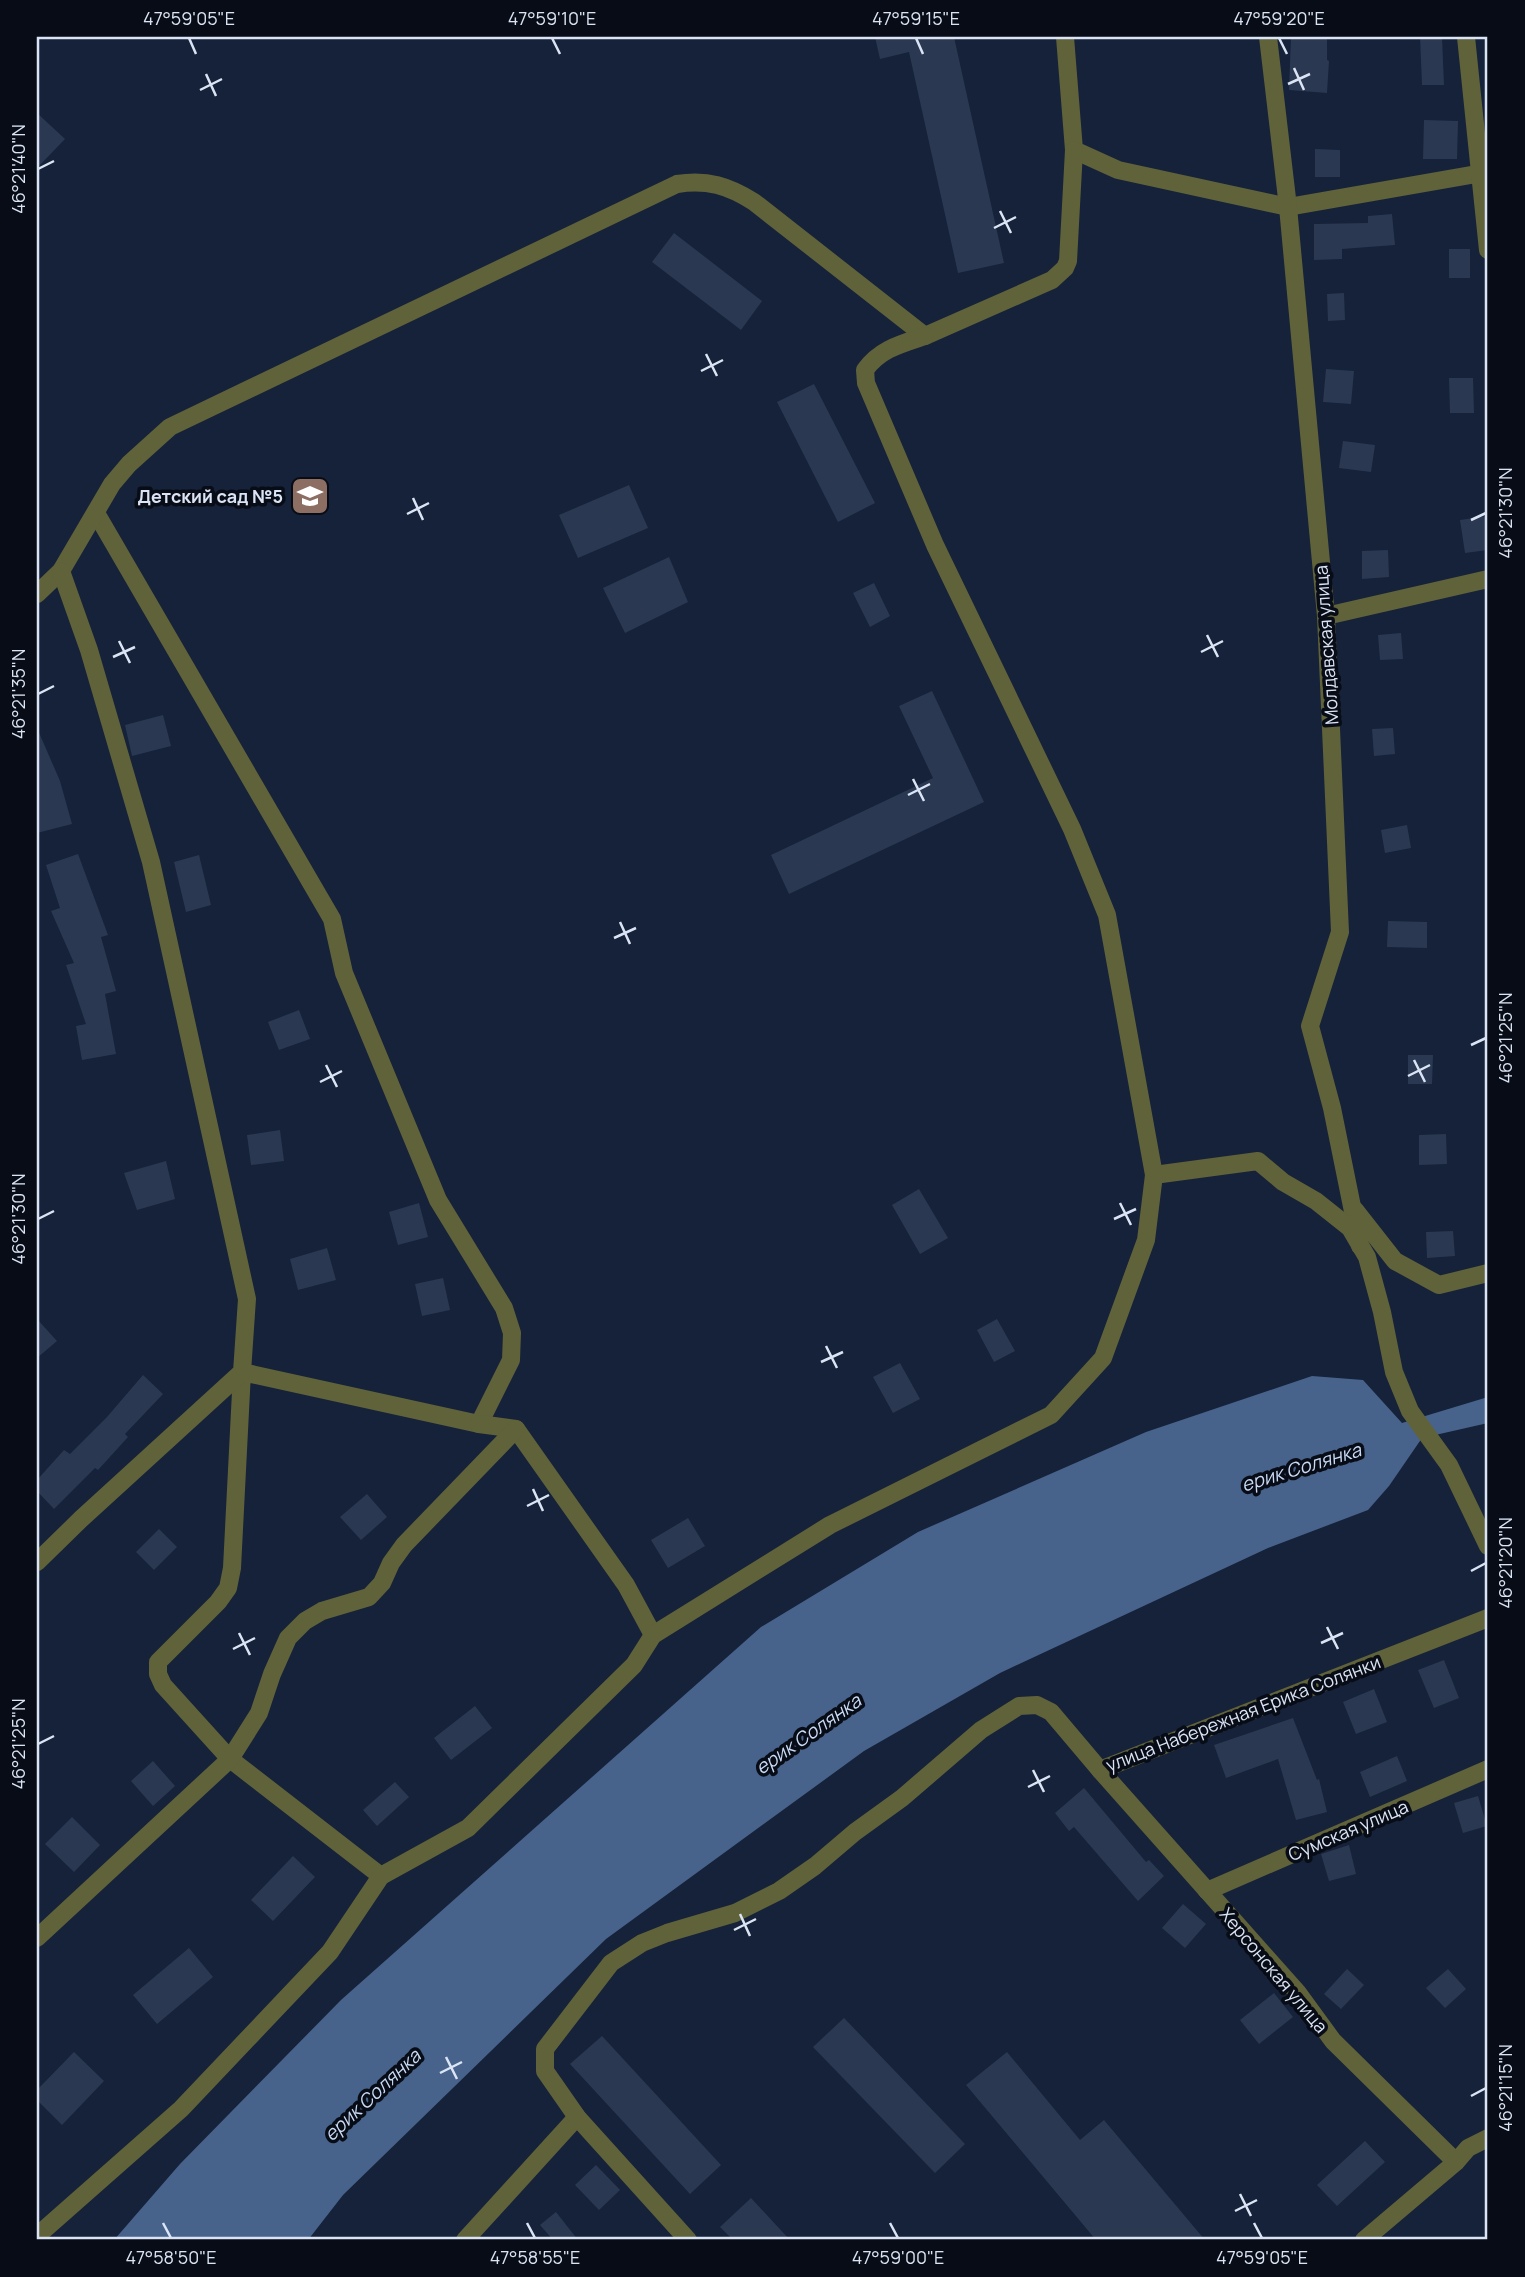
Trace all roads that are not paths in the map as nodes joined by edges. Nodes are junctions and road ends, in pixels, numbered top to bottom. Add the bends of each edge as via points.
1 (1065, 37) edge
2 (1268, 37) edge
3 (1465, 37) edge
4 (1074, 150) junction
5 (1484, 173) edge
6 (1288, 206) junction
7 (1488, 250) edge
8 (925, 335) junction
9 (96, 513) junction
10 (61, 571) junction
11 (1488, 579) edge
12 (37, 594) edge
13 (1326, 616) junction
14 (1154, 1175) junction
15 (1352, 1208) junction
16 (1360, 1246) junction
17 (1488, 1273) edge
18 (242, 1371) junction
19 (479, 1424) junction
20 (516, 1429) junction
21 (1488, 1546) edge
22 (37, 1562) edge
23 (1488, 1618) edge
24 (653, 1636) junction
25 (230, 1759) junction
26 (1488, 1769) edge
27 (1100, 1770) junction
28 (381, 1876) junction
29 (1207, 1891) junction
30 (37, 1938) edge
31 (577, 2117) junction
32 (1488, 2138) edge
33 (1456, 2162) junction
34 (37, 2236) edge
35 (465, 2240) edge
36 (688, 2240) edge
37 (1364, 2240) edge

1 - 4 street
2 - 6 street, Молдавская улица
3 - 5 street
4 - 6 street via 1118,170
4 - 8 street via 1065,268 1052,281
5 - 6 street
5 - 7 street
6 - 13 street, Молдавская улица
8 - 9 street via 737,191 697,180 677,184 170,427 129,464
8 - 14 street via 883,351 865,370 866,383 946,567 1072,829 1107,915
9 - 10 street
9 - 19 street via 332,919 344,973 438,1200 504,1307 512,1333 511,1360
10 - 12 street
10 - 18 street via 89,649 151,862 247,1299
11 - 13 street
13 - 15 street, Молдавская улица via 1340,932 1310,1026
14 - 16 street via 1258,1161 1350,1228
14 - 24 street via 1146,1240 1103,1358 1051,1415 830,1525
15 - 16 street, Молдавская улица
15 - 17 street via 1395,1261 1440,1285
16 - 21 street via 1382,1312 1394,1372 1410,1411 1449,1465
18 - 19 street
18 - 22 street
18 - 25 street via 228,1588 157,1668 163,1685
19 - 20 street
20 - 24 street via 626,1585
20 - 25 street via 404,1545 369,1597 322,1611 288,1638 259,1713
23 - 27 street, улица Набережная Ерика Солянки
24 - 28 street via 634,1665 468,1828
25 - 28 street
25 - 30 street
26 - 29 street, Сумская улица
27 - 29 street, Херсонская улица
27 - 31 street, улица Набережная Ерика Солянки via 1051,1712 1037,1705 1019,1706 982,1730 902,1798 779,1891 736,1913 667,1933 625,1953 611,1963 545,2049 545,2071
28 - 34 street via 330,1952 190,2099
29 - 33 street, Херсонская улица via 1298,1993 1334,2041
31 - 35 street
31 - 36 street, улица Набережная Ерика Солянки
32 - 33 street via 1468,2148
33 - 37 street

